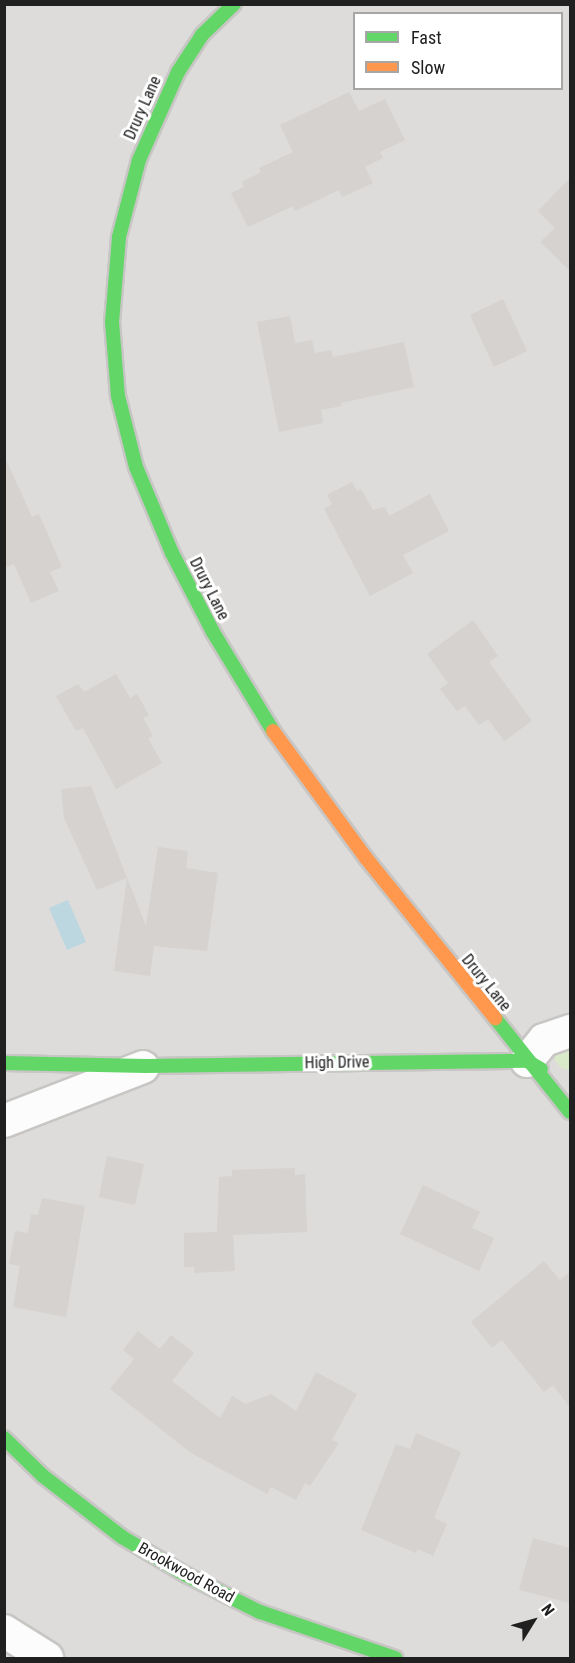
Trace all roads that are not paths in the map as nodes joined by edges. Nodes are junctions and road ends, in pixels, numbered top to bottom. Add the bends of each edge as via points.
1 (234, 4) edge
2 (570, 1031) edge
3 (528, 1061) junction
4 (4, 1063) edge
5 (146, 1066) junction
6 (562, 1079) dead end
7 (570, 1112) edge
8 (4, 1121) edge
9 (4, 1438) edge
10 (4, 1631) edge
11 (46, 1659) edge
12 (396, 1659) edge

1 - 3 street, Drury Lane via 202,35 178,72 139,160 119,237 112,322 118,396 136,468 202,612 268,724 366,858
2 - 3 street via 544,1040
3 - 5 street, High Drive
3 - 6 street, High Drive
3 - 7 street, Drury Lane
4 - 5 street, High Drive
5 - 8 street, High Drive
9 - 12 street, Brookwood Road via 43,1476 122,1537 186,1575 260,1611
10 - 11 street

